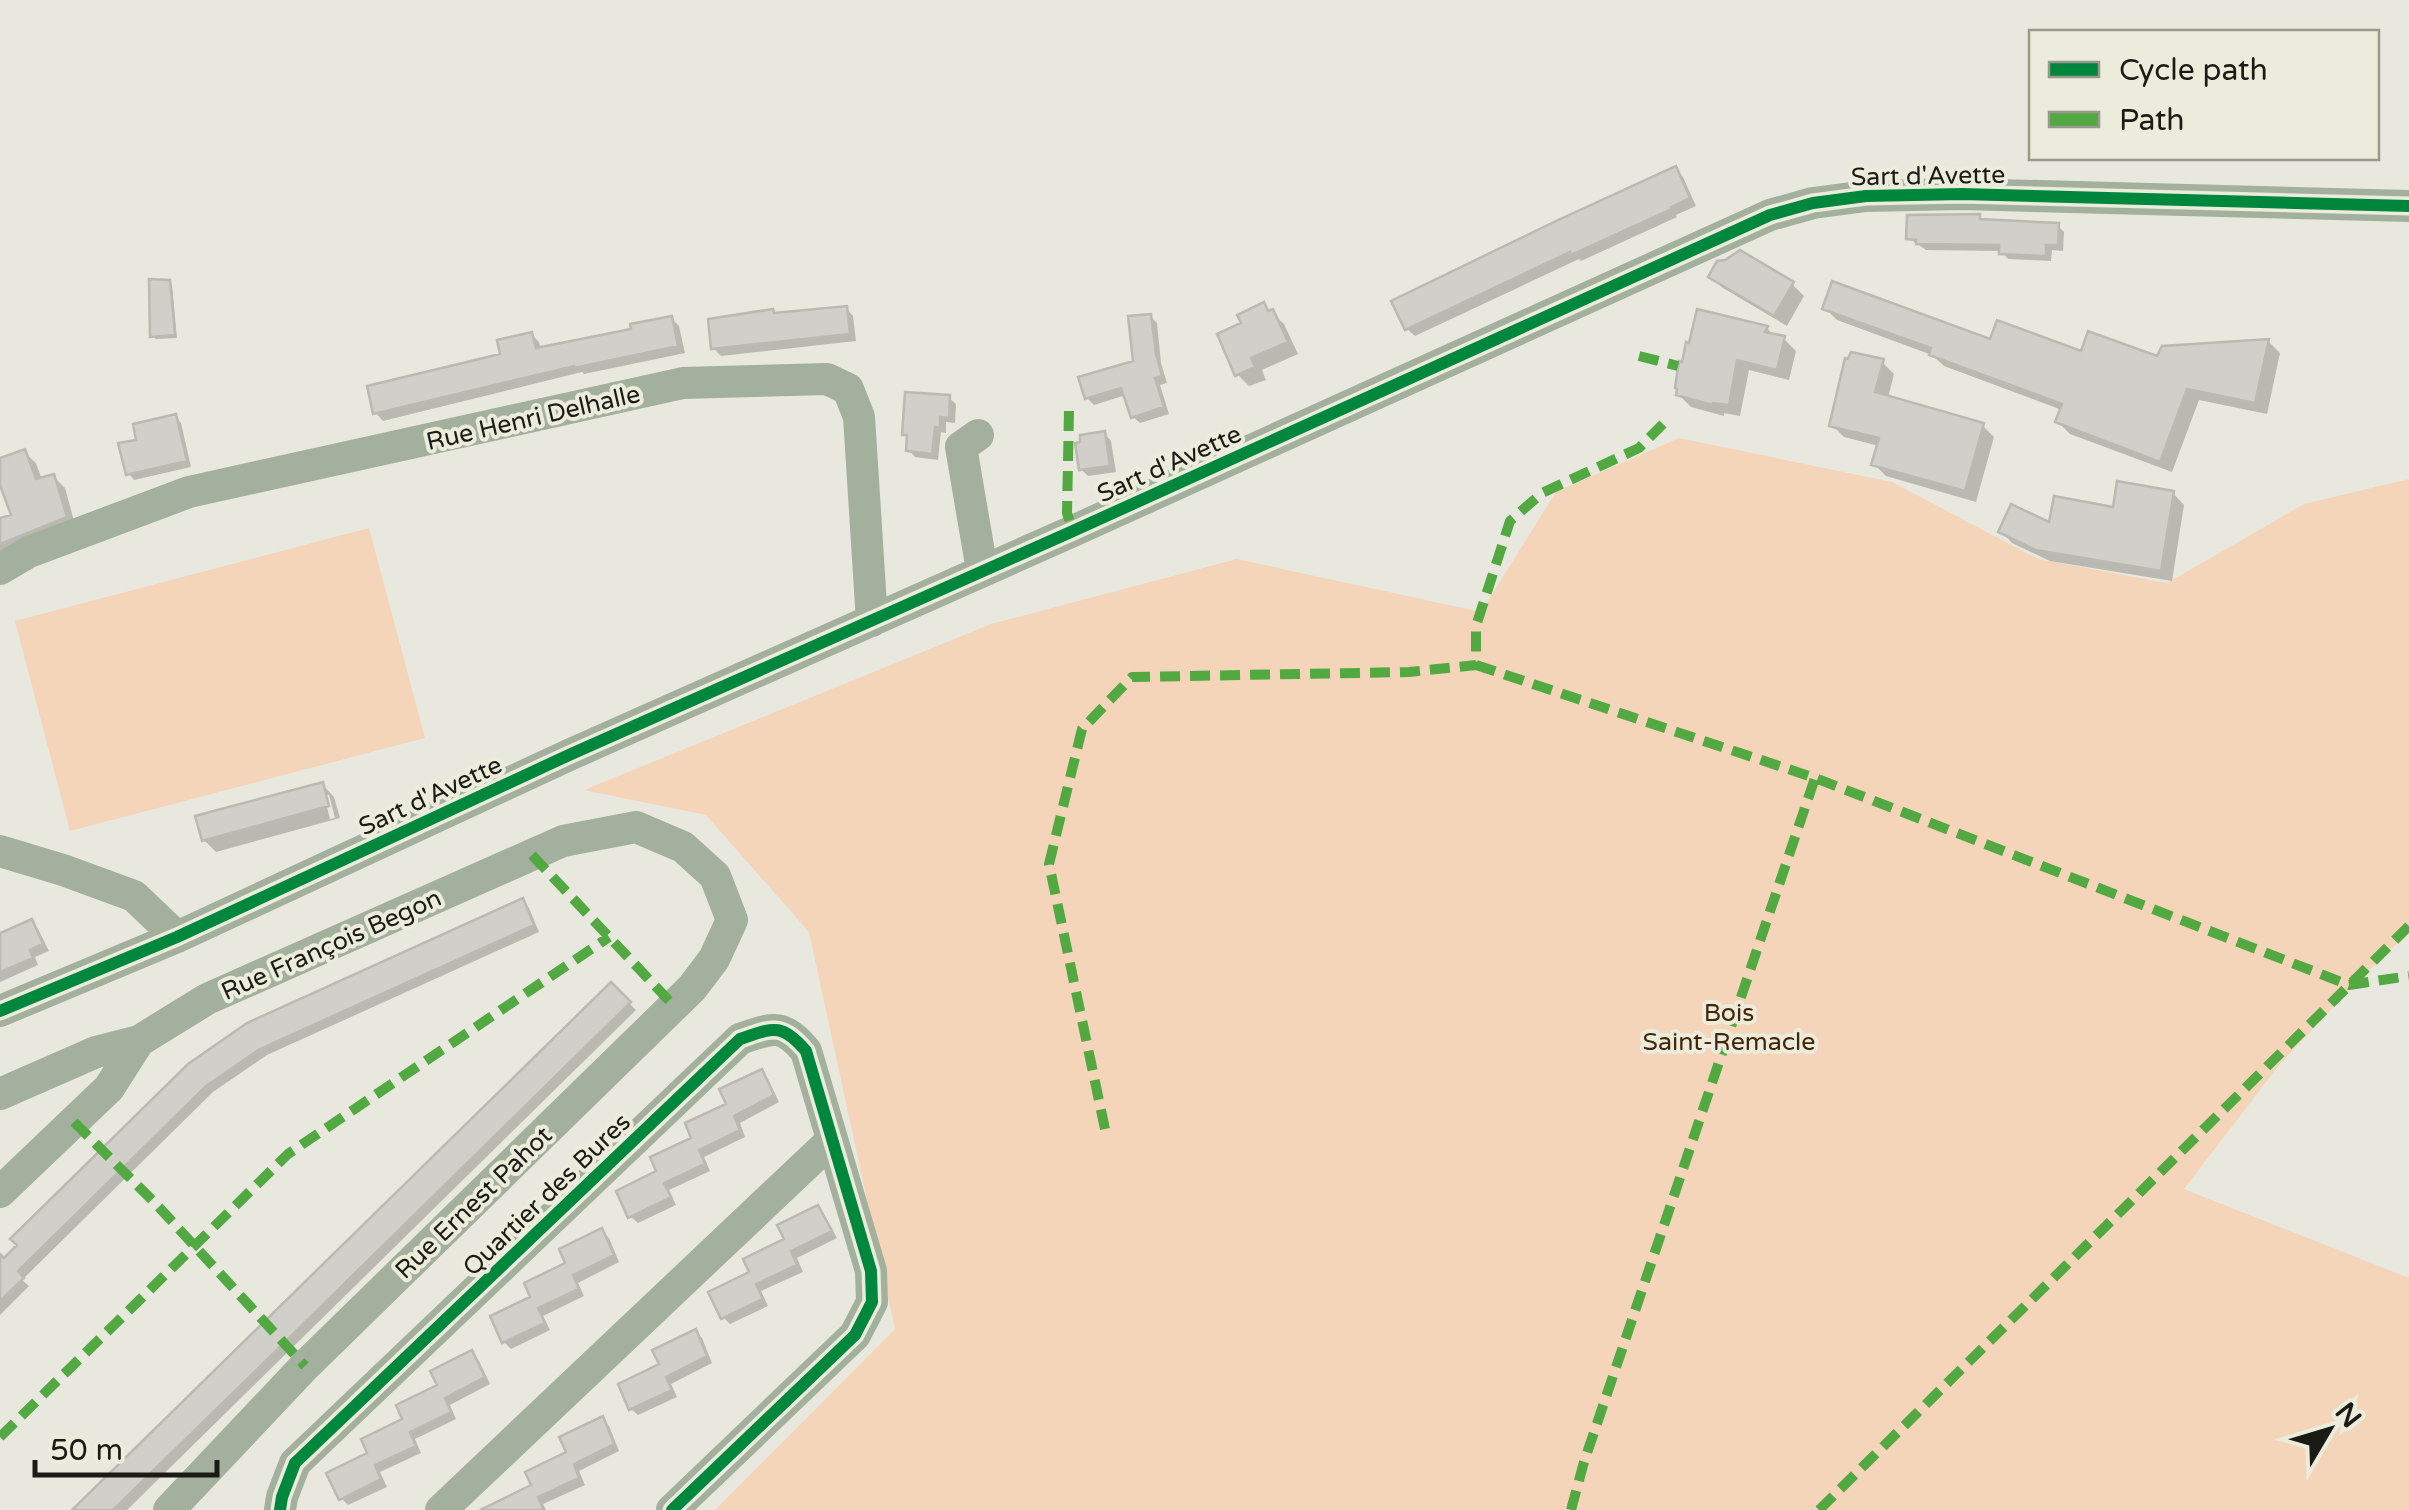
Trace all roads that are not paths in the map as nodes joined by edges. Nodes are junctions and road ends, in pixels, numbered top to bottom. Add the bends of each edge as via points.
1 (2409, 206) edge
2 (978, 435) dead end
3 (0, 569) edge
4 (982, 570) junction
5 (872, 622) junction
6 (0, 851) edge
7 (715, 876) joint
8 (177, 936) junction
9 (0, 1011) edge
10 (139, 1040) junction
11 (0, 1094) edge
12 (832, 1140) junction
13 (0, 1192) edge
14 (169, 1510) edge
15 (280, 1510) edge
16 (441, 1510) edge
17 (672, 1510) edge

1 - 4 street, Sart d'Avette via 1962,194 1813,203 1753,222
2 - 4 street via 961,447
3 - 5 street, Rue Henri Delhalle via 188,492 682,382 827,379 848,389 859,417
4 - 5 street, Sart d'Avette
5 - 8 street, Sart d'Avette
6 - 8 street via 134,896
7 - 10 street, Rue François Begon via 684,846 636,827 563,842 206,999
7 - 14 street, Rue Ernest Pahot via 732,920 692,988 305,1366
8 - 9 street, Sart d'Avette
10 - 11 street
10 - 13 street, Rue François Begon via 110,1088
12 - 15 street, Quartier des Bures via 806,1051 791,1034 771,1029 740,1039 295,1463
12 - 16 street
12 - 17 street via 871,1271 872,1302 855,1335

